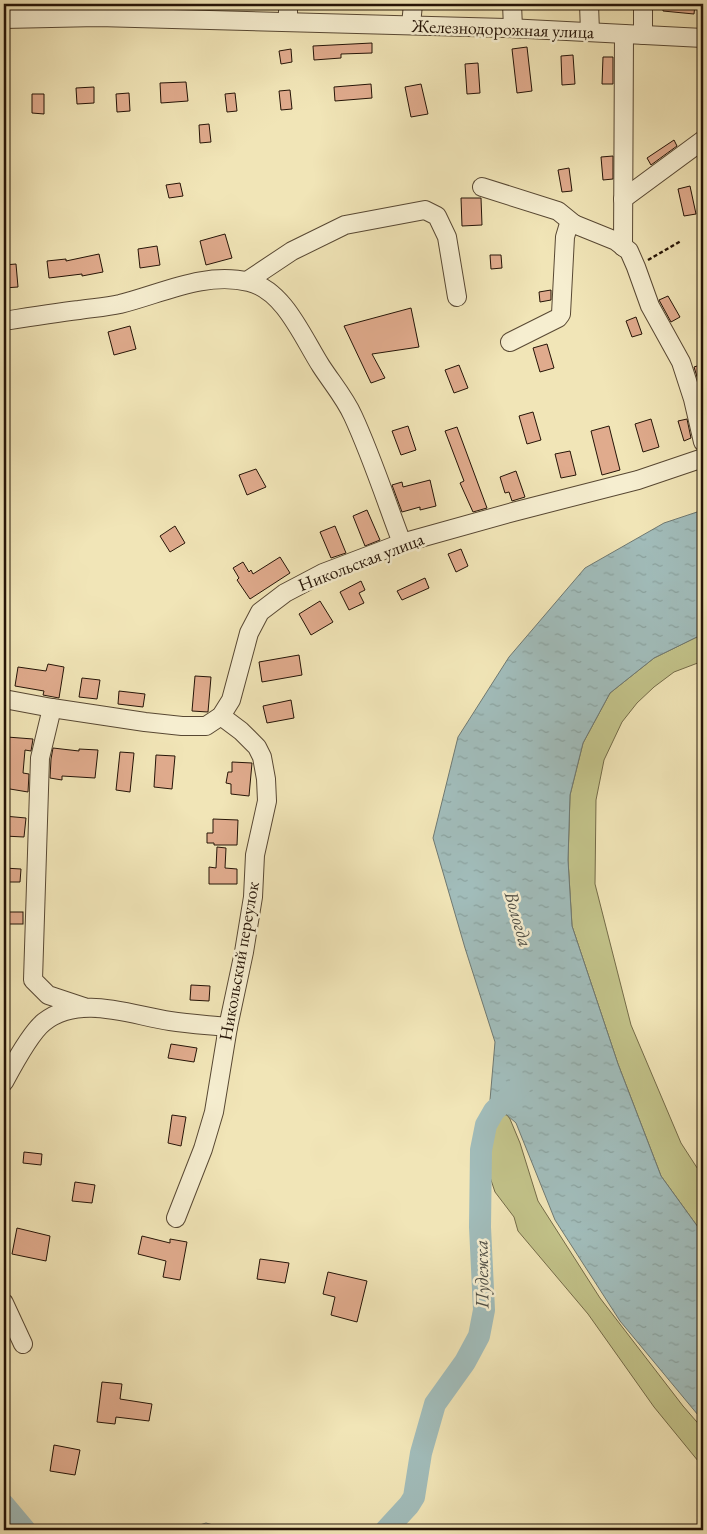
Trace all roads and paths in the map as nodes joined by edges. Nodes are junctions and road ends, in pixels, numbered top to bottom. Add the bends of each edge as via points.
1 (288, 4) edge
2 (413, 4) edge
3 (512, 4) edge
4 (590, 4) edge
5 (643, 4) edge
6 (4, 19) edge
7 (288, 22) junction
8 (411, 25) junction
9 (513, 28) junction
10 (590, 32) junction
11 (624, 34) junction
12 (643, 35) junction
13 (703, 38) edge
14 (703, 140) edge
15 (482, 187) dead end
16 (623, 199) junction
17 (574, 224) junction
18 (680, 241) dead end
19 (623, 246) junction
20 (636, 267) junction
21 (247, 281) junction
22 (456, 297) dead end
23 (4, 321) edge
24 (510, 342) dead end
25 (703, 442) edge
26 (703, 458) edge
27 (402, 543) junction
28 (4, 699) edge
29 (52, 708) junction
30 (221, 716) junction
31 (84, 1007) junction
32 (228, 1028) junction
33 (4, 1082) edge
34 (176, 1218) dead end
35 (4, 1303) edge
36 (23, 1344) dead end

1 - 7 street
2 - 8 street
3 - 9 street
4 - 10 street
5 - 12 street
6 - 7 street, Железнодорожная улица via 98,17
7 - 8 street, Железнодорожная улица
8 - 9 street, Железнодорожная улица
9 - 10 street, Железнодорожная улица
10 - 11 street, Железнодорожная улица
11 - 12 street, Железнодорожная улица
11 - 16 street
12 - 13 street, Железнодорожная улица
14 - 16 street
15 - 17 street via 558,211
16 - 19 street
17 - 19 street
17 - 24 street via 568,227 565,237 561,314
18 - 20 path
19 - 20 street
20 - 25 street via 650,306 681,362
21 - 22 street via 292,251 345,225 425,210 437,216 447,237
21 - 23 street via 200,282 119,304
21 - 27 street via 270,292 284,308 344,398
26 - 27 street, Никольская улица via 638,480
27 - 30 street, Никольская улица via 323,573 285,593 260,612 249,633 231,700
28 - 29 street
29 - 30 street via 182,726 206,726
29 - 31 street via 40,758 33,980 48,995
30 - 32 street, Никольский переулок via 241,731 262,757 267,801 255,855 253,897 244,952
31 - 32 street
31 - 33 street via 62,1010 43,1022
32 - 34 street, Никольский переулок via 214,1112
35 - 36 street

